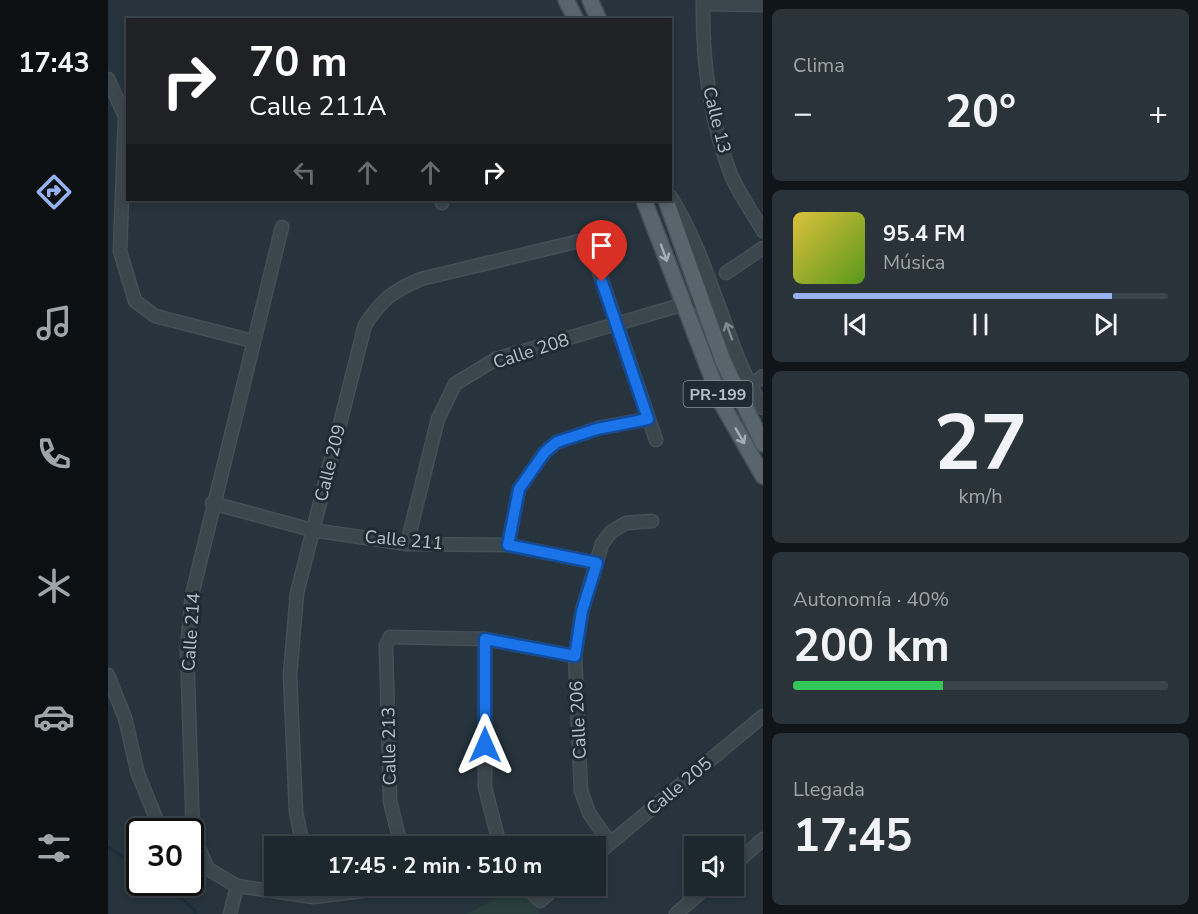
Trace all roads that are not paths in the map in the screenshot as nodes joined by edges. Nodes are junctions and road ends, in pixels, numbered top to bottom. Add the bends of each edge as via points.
1 (566, 0) edge
2 (590, 0) edge
3 (703, 2) edge
4 (763, 5) edge
5 (575, 18) edge
6 (598, 18) edge
7 (108, 79) edge
8 (113, 103) edge
9 (672, 199) edge
10 (644, 201) edge
11 (666, 201) edge
12 (282, 227) dead end
13 (763, 231) edge
14 (763, 248) edge
15 (726, 273) dead end
16 (702, 299) junction
17 (682, 306) junction
18 (616, 325) junction
19 (253, 341) junction
20 (763, 376) edge
21 (750, 386) junction
22 (763, 408) edge
23 (648, 419) junction
24 (656, 441) dead end
25 (763, 444) edge
26 (763, 476) edge
27 (212, 503) junction
28 (652, 521) dead end
29 (312, 530) junction
30 (407, 544) junction
31 (508, 545) junction
32 (597, 563) junction
33 (485, 639) junction
34 (575, 656) junction
35 (108, 675) edge
36 (763, 716) edge
37 (156, 818) edge
38 (191, 818) edge
39 (301, 836) edge
40 (399, 836) edge
41 (496, 836) edge
42 (763, 839) edge
43 (610, 843) junction
44 (606, 846) edge
45 (744, 856) edge
46 (204, 861) edge
47 (237, 886) junction
48 (264, 888) edge
49 (697, 896) edge
50 (230, 914) edge
51 (676, 914) edge

1 - 5 main road
2 - 6 main road
3 - 4 street
3 - 13 street, Calle 13 via 702,53 712,117 732,177
7 - 8 street
8 - 19 street via 125,116 120,251 135,301 155,316
21 -> 9 street via 697,243
10 -> 17 main road, PR-199
11 - 16 main road, PR-199
12 - 19 street, Calle 214
14 - 15 street
16 - 17 street, Calle 208
16 - 25 main road, PR-199 via 723,361
17 - 18 street, Calle 208
17 -> 26 main road, PR-199 via 722,404
18 - 23 street
18 - 29 street, Calle 209 via 588,239 421,279 397,289 379,304 365,325
18 - 30 street, Calle 208 via 496,359 455,384 438,419
19 - 27 street, Calle 214
20 - 21 street
21 - 22 street
23 - 24 street
23 - 31 street via 597,429 557,442 545,452 519,489
27 - 29 street, Calle 211
27 - 38 street, Calle 214 via 192,595 187,649
28 - 32 street, Calle 206 via 626,523 611,532 602,544
29 - 30 street, Calle 211
29 - 39 street, Calle 209 via 297,593 290,675 296,812
30 - 31 street, Calle 211
31 - 32 street, Calle 211
32 - 34 street, Calle 206 via 582,611
33 - 34 street
33 - 40 street, Calle 213 via 390,637 386,645 390,801
33 - 41 street via 485,787
34 - 43 street, Calle 206 via 581,791 589,813
35 - 37 street via 125,718 138,774
36 - 43 street, Calle 205
42 - 45 street
43 - 44 street, Calle 205
46 - 47 street, Calle 214 via 208,869
47 - 48 street, Calle 214
47 - 50 street
49 - 51 street

